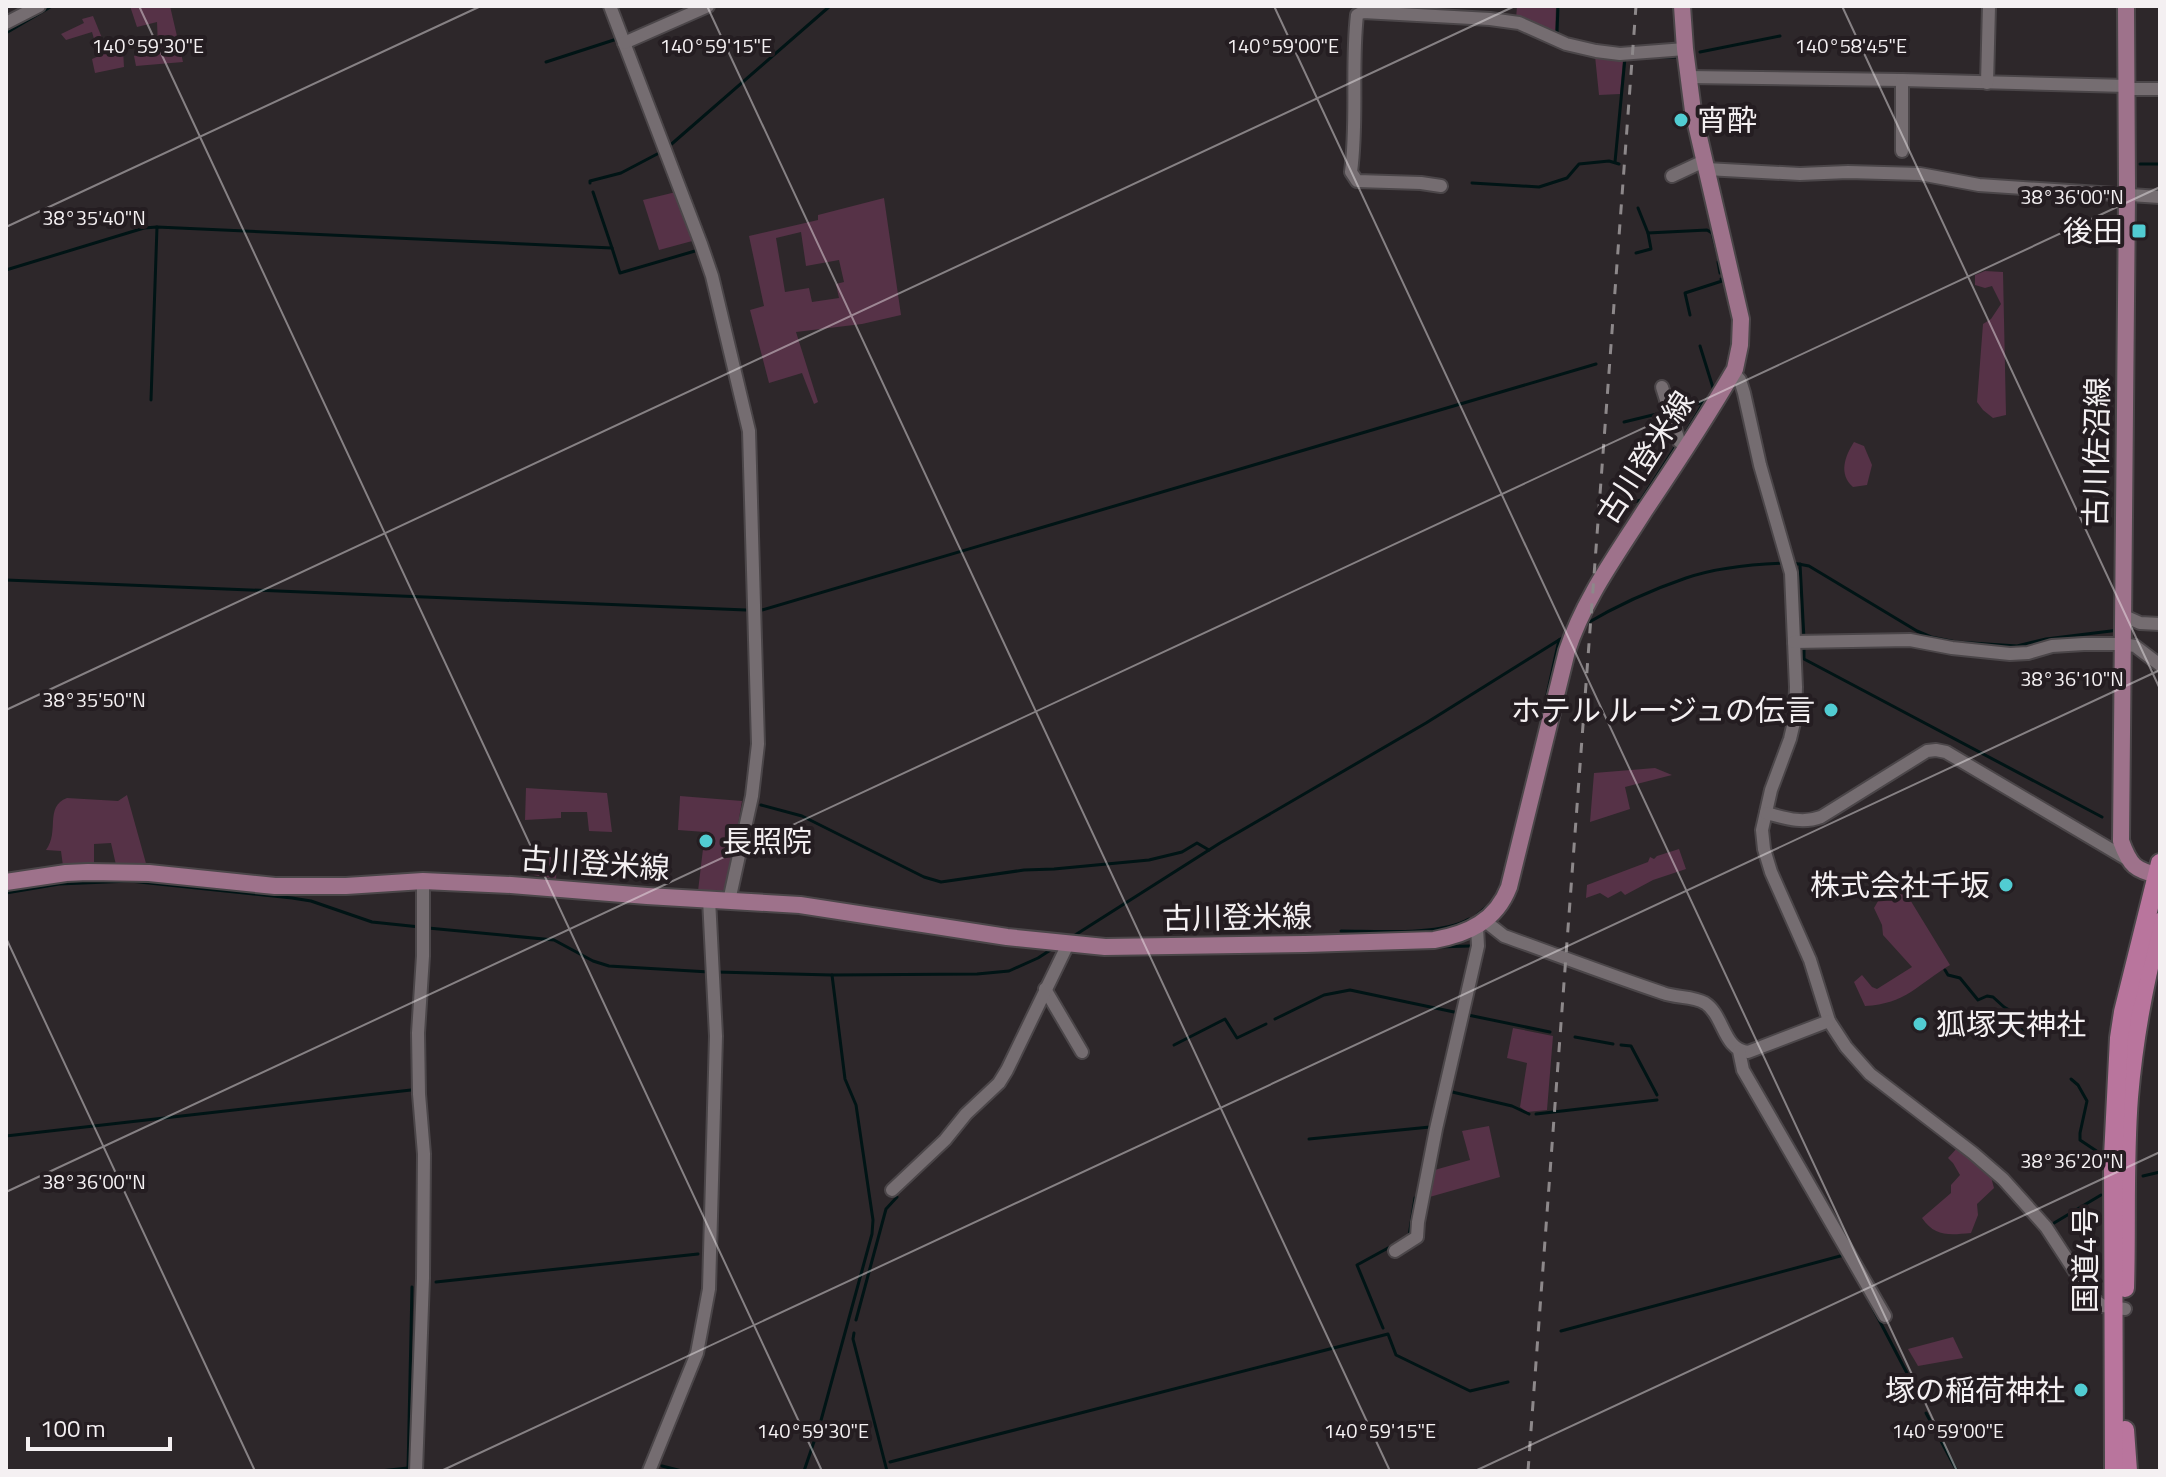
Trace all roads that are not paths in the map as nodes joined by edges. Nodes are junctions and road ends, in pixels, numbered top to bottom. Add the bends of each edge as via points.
1 (39, 6) edge
2 (610, 6) edge
3 (708, 6) edge
4 (1682, 6) edge
5 (1989, 6) edge
6 (2126, 6) edge
7 (6, 23) edge
8 (622, 39) junction
9 (1685, 49) junction
10 (1688, 77) junction
11 (1902, 80) junction
12 (1987, 83) junction
13 (2127, 87) junction
14 (2160, 89) edge
15 (1902, 151) dead end
16 (1705, 165) junction
17 (1672, 176) dead end
18 (1441, 186) dead end
19 (2127, 194) junction
20 (2160, 197) edge
21 (1733, 372) junction
22 (1662, 387) dead end
23 (1686, 446) junction
24 (2160, 624) edge
25 (2122, 629) junction
26 (1800, 642) junction
27 (2160, 665) edge
28 (1766, 813) junction
29 (2127, 859) junction
30 (2159, 871) edge
31 (423, 881) junction
32 (6, 882) edge
33 (709, 899) junction
34 (729, 901) junction
35 (2160, 922) edge
36 (1481, 924) junction
37 (1063, 943) junction
38 (1045, 989) junction
39 (1829, 1021) junction
40 (1739, 1051) junction
41 (1082, 1052) dead end
42 (892, 1190) dead end
43 (1395, 1251) dead end
44 (2119, 1308) junction
45 (1885, 1316) dead end
46 (416, 1471) edge
47 (649, 1471) edge
48 (2114, 1471) edge
49 (2128, 1471) edge

1 - 7 street
2 - 8 street
3 - 8 street
4 - 9 main road, 古川登米線
5 - 12 street
6 - 13 main road, 古川佐沼線
8 - 34 street via 712,276 749,431 758,744
9 - 10 main road, 古川登米線
9 - 18 street via 1620,54 1566,44 1500,20 1357,15 1353,177
10 - 11 street
10 - 16 main road, 古川登米線
11 - 12 street
11 - 15 street
12 - 13 street
13 - 14 street
13 - 19 main road, 古川佐沼線
16 - 17 street
16 - 19 street via 1800,174 1920,174 1979,185
16 - 21 main road, 古川登米線 via 1741,319
19 - 20 street
19 - 25 main road, 古川佐沼線
21 - 23 main road, 古川登米線
21 - 26 street via 1744,393 1788,562
22 - 23 street via 1679,441
23 - 36 main road, 古川登米線 via 1579,617 1509,887
24 - 25 street
25 - 26 street via 2084,644 2010,654 1910,640
25 - 27 street
25 - 29 main road, 古川佐沼線 via 2120,813
26 - 28 street via 1795,718
28 - 29 street via 1811,821 1936,750
28 - 39 street via 1762,830 1771,872 1810,960
29 - 30 main road via 2134,867
30 - 44 highway, 国道4号 via 2119,1038 2114,1114
31 - 32 main road, 古川登米線 via 275,886 88,872
31 - 33 main road, 古川登米線
31 - 46 street via 418,1033 423,1278
33 - 34 main road, 古川登米線
33 - 47 street via 715,1067 707,1301 697,1353
34 - 37 main road, 古川登米線 via 851,911
35 - 44 highway, 国道4号 via 2129,1099
36 - 37 main road, 古川登米線 via 1434,940 1144,947
36 - 40 street via 1667,995 1704,1002
36 - 43 street via 1417,1237
37 - 38 street
38 - 41 street
38 - 42 street via 999,1083
39 - 40 street
39 - 44 street via 1870,1074 2003,1179 2046,1227 2093,1299
40 - 45 street via 1743,1070
44 - 48 highway, 国道4号
44 - 49 highway, 国道4号

